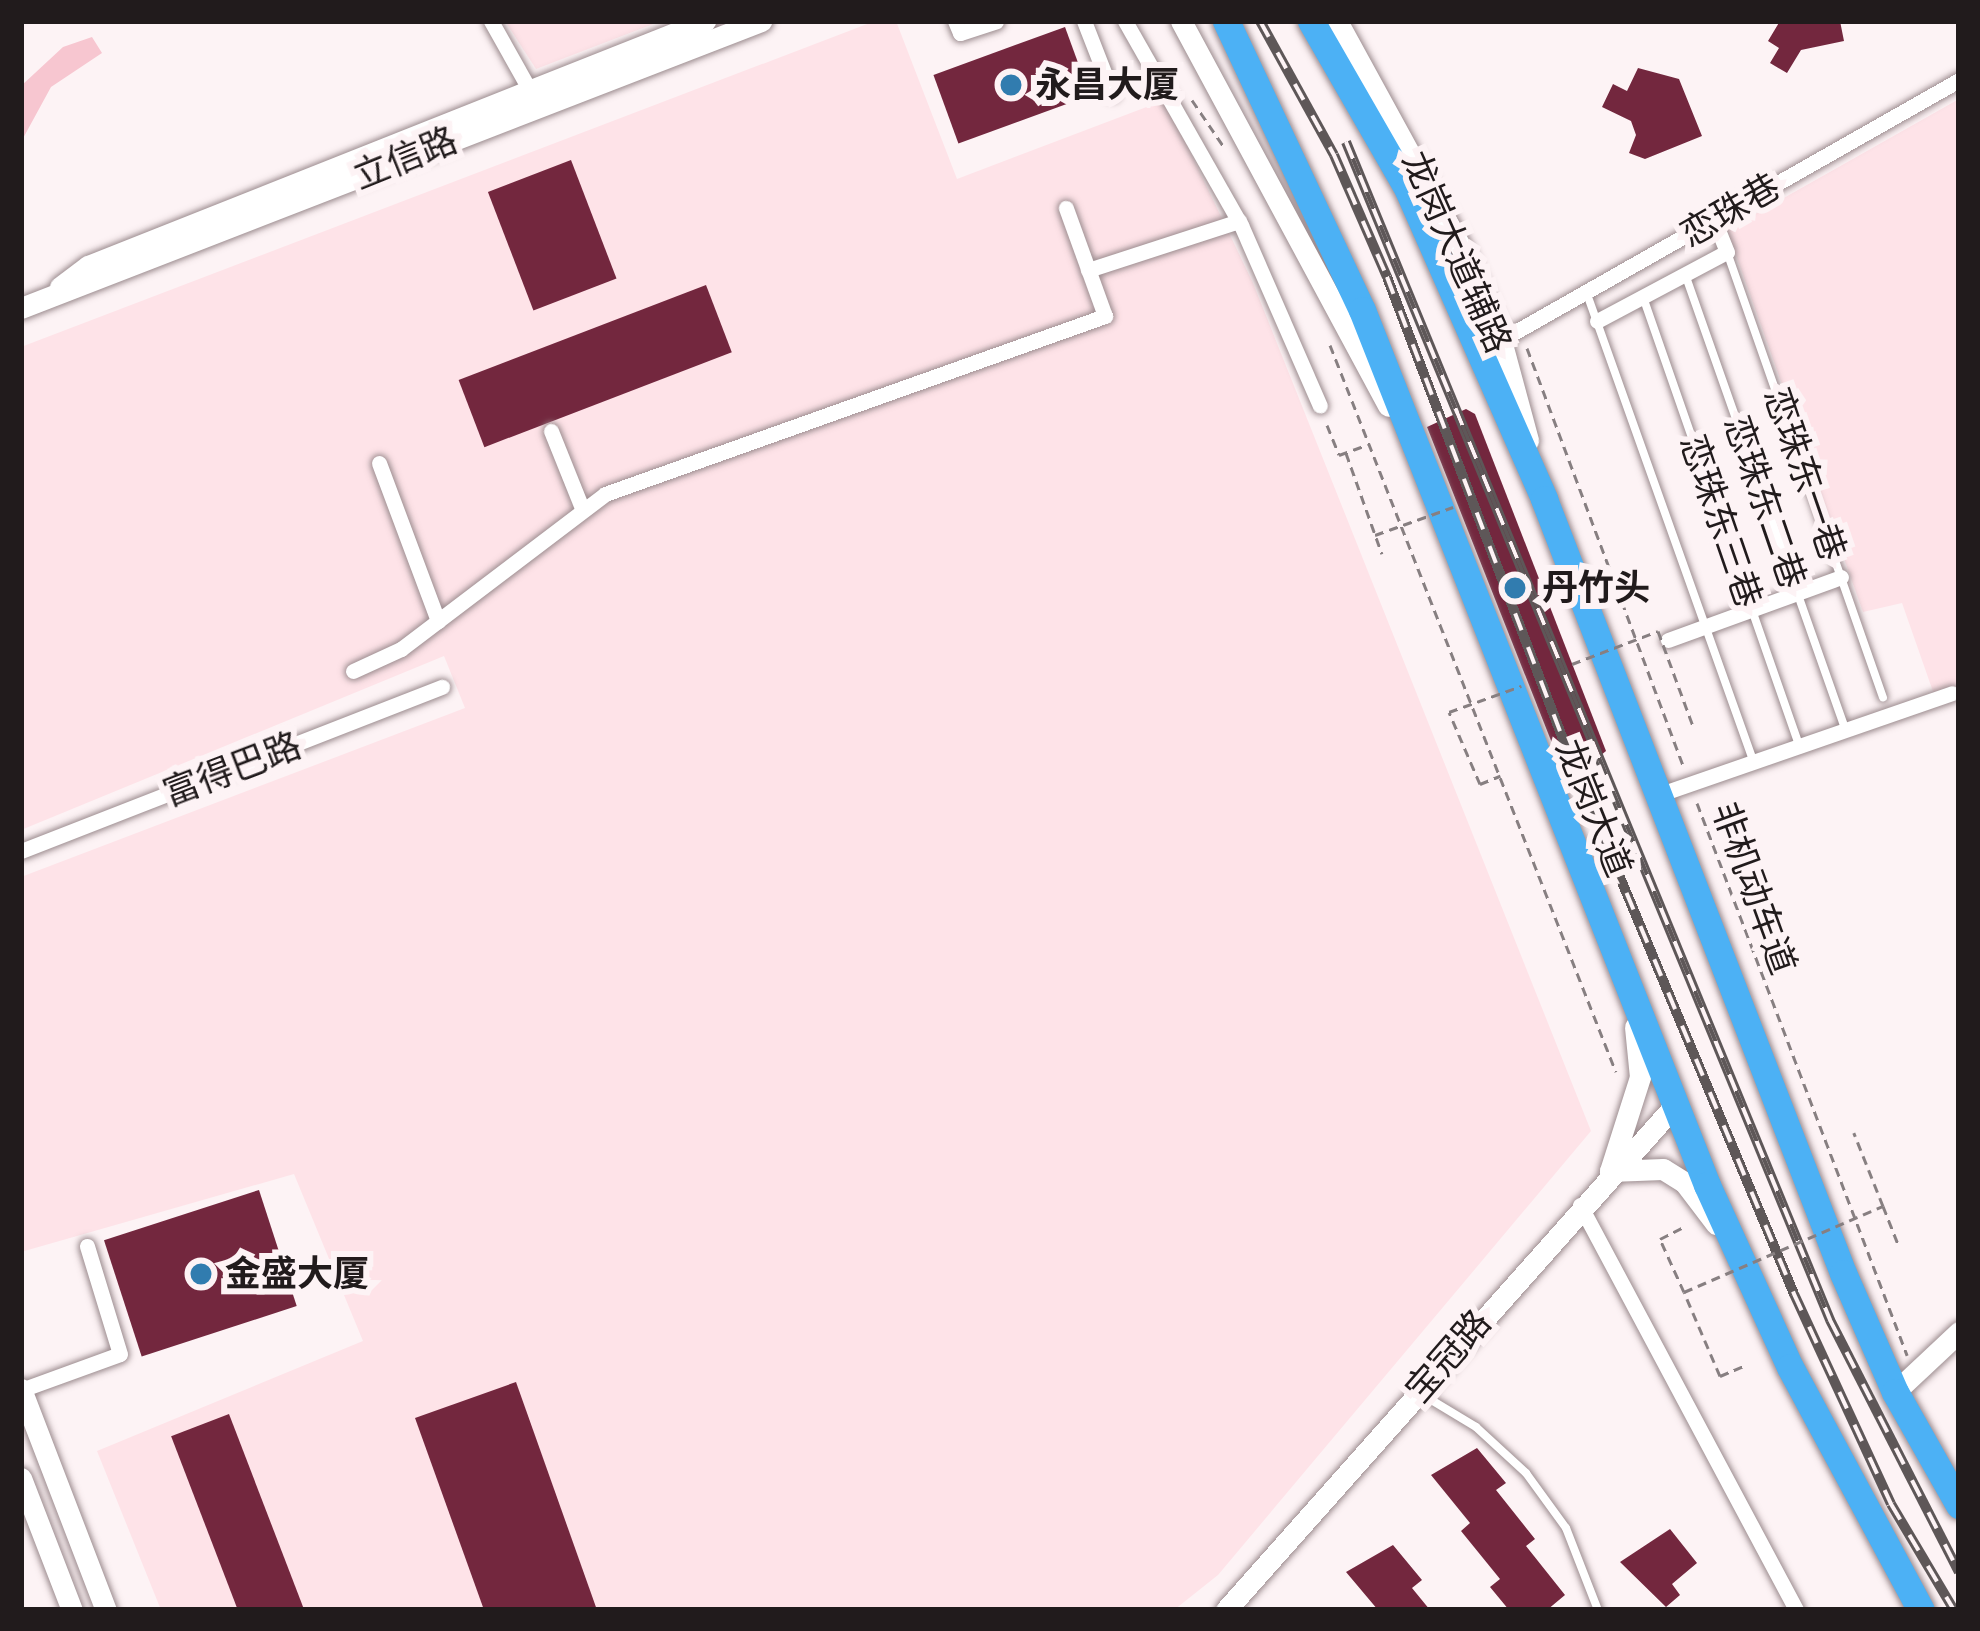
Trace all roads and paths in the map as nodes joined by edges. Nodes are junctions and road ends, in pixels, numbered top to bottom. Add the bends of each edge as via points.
1 (490, 21) edge
2 (705, 21) edge
3 (761, 21) edge
4 (955, 21) edge
5 (996, 21) edge
6 (1084, 21) edge
7 (1125, 21) edge
8 (1181, 21) edge
9 (1226, 21) edge
10 (1311, 21) edge
11 (1336, 21) edge
12 (646, 52) junction
13 (1959, 80) edge
14 (528, 87) junction
15 (1112, 93) dead end
16 (1189, 95) dead end
17 (1235, 164) dead end
18 (1066, 208) dead end
19 (249, 210) junction
20 (1714, 219) junction
21 (1239, 221) junction
22 (1727, 252) junction
23 (1088, 270) junction
24 (1685, 274) junction
25 (1586, 292) junction
26 (1643, 296) junction
27 (21, 308) edge
28 (1597, 321) junction
29 (1511, 335) junction
30 (1327, 338) dead end
31 (1320, 406) joint
32 (551, 431) dead end
33 (1370, 443) junction
34 (1346, 453) junction
35 (379, 463) dead end
36 (1424, 482) junction
37 (1544, 499) junction
38 (1453, 507) dead end
39 (582, 508) junction
40 (1375, 536) junction
41 (1382, 554) dead end
42 (1841, 577) junction
43 (1797, 592) junction
44 (1751, 608) junction
45 (438, 621) junction
46 (1705, 626) junction
47 (1668, 640) dead end
48 (1572, 664) dead end
49 (353, 671) dead end
50 (1521, 686) dead end
51 (442, 687) dead end
52 (1952, 693) dead end
53 (1883, 697) dead end
54 (1694, 729) dead end
55 (1845, 730) junction
56 (1800, 746) junction
57 (1753, 762) junction
58 (1501, 776) junction
59 (1689, 784) junction
60 (1658, 795) junction
61 (21, 851) edge
62 (1620, 968) junction
63 (1624, 1081) dead end
64 (1675, 1106) junction
65 (1854, 1133) dead end
66 (1610, 1171) junction
67 (1580, 1205) junction
68 (1883, 1206) junction
69 (1686, 1226) dead end
70 (1898, 1244) dead end
71 (87, 1246) dead end
72 (1741, 1258) junction
73 (1684, 1292) junction
74 (1959, 1332) edge
75 (1744, 1366) dead end
76 (1906, 1384) junction
77 (21, 1390) edge
78 (1417, 1391) junction
79 (21, 1478) edge
80 (1959, 1505) edge
81 (72, 1610) edge
82 (106, 1610) edge
83 (1226, 1610) edge
84 (1598, 1610) edge
85 (1796, 1610) edge
86 (1921, 1610) edge

1 - 14 street
2 - 12 street, 立信路
3 - 12 street, 立信路
4 - 5 street via 960,34
6 - 15 street
7 - 21 street
8 - 36 street via 1288,211
9 - 36 highway, 龙岗大道 via 1362,310
10 - 37 highway, 龙岗大道 via 1408,190
11 - 29 street, 龙岗大道辅路
12 - 14 street, 立信路
12 - 19 street, 立信路
13 - 20 street, 恋珠巷
14 - 19 street, 立信路
16 - 17 path
18 - 23 street
19 - 27 street, 立信路
20 - 22 street
20 - 25 street, 恋珠巷
21 - 23 street
21 - 31 street
22 - 24 street
22 - 42 lane, 恋珠东一巷
23 - 39 street via 1105,316 658,472
24 - 26 street
24 - 43 lane, 恋珠东二巷
25 - 28 lane
25 - 29 street, 恋珠巷
26 - 28 street
26 - 44 lane, 恋珠东三巷
28 - 46 lane
29 - 37 street, 龙岗大道辅路
29 - 59 path, 非机动车道
30 - 33 path
31 - 34 path via 1339,455
32 - 39 street
33 - 34 path
33 - 58 path
34 - 40 path
35 - 45 street
36 - 62 highway, 龙岗大道
37 - 60 highway, 龙岗大道
38 - 40 path, bridge
39 - 45 street
40 - 41 path
42 - 43 street
42 - 53 lane, 恋珠东一巷
43 - 44 street
43 - 55 lane, 恋珠东二巷
44 - 46 street
44 - 56 lane, 恋珠东三巷
45 - 49 street
46 - 47 street
46 - 57 lane
48 - 54 path, bridge via 1658,632
50 - 58 path, bridge via 1449,712 1480,784
51 - 61 street, 富得巴路
52 - 55 street
55 - 56 street
56 - 57 street
57 - 59 street
58 - 63 path via 1608,1064
59 - 60 street
59 - 76 path, 非机动车道
60 - 76 highway, 龙岗大道
62 - 64 highway, 龙岗大道
62 - 66 street via 1640,1077
64 - 66 street, 宝冠路
64 - 72 highway, 龙岗大道
65 - 68 path, bridge
66 - 67 street, 宝冠路
66 - 72 street via 1642,1165 1684,1182
67 - 78 street, 宝冠路
67 - 85 street
68 - 70 path
68 - 73 path, bridge
69 - 73 path via 1660,1239
71 - 77 street via 119,1354
72 - 86 highway, 龙岗大道 via 1887,1558
73 - 75 path, bridge via 1720,1376
74 - 76 street
76 - 80 highway, 龙岗大道
77 - 82 street
78 - 83 street, 宝冠路
78 - 84 lane via 1475,1426 1526,1473 1566,1528
79 - 81 street

